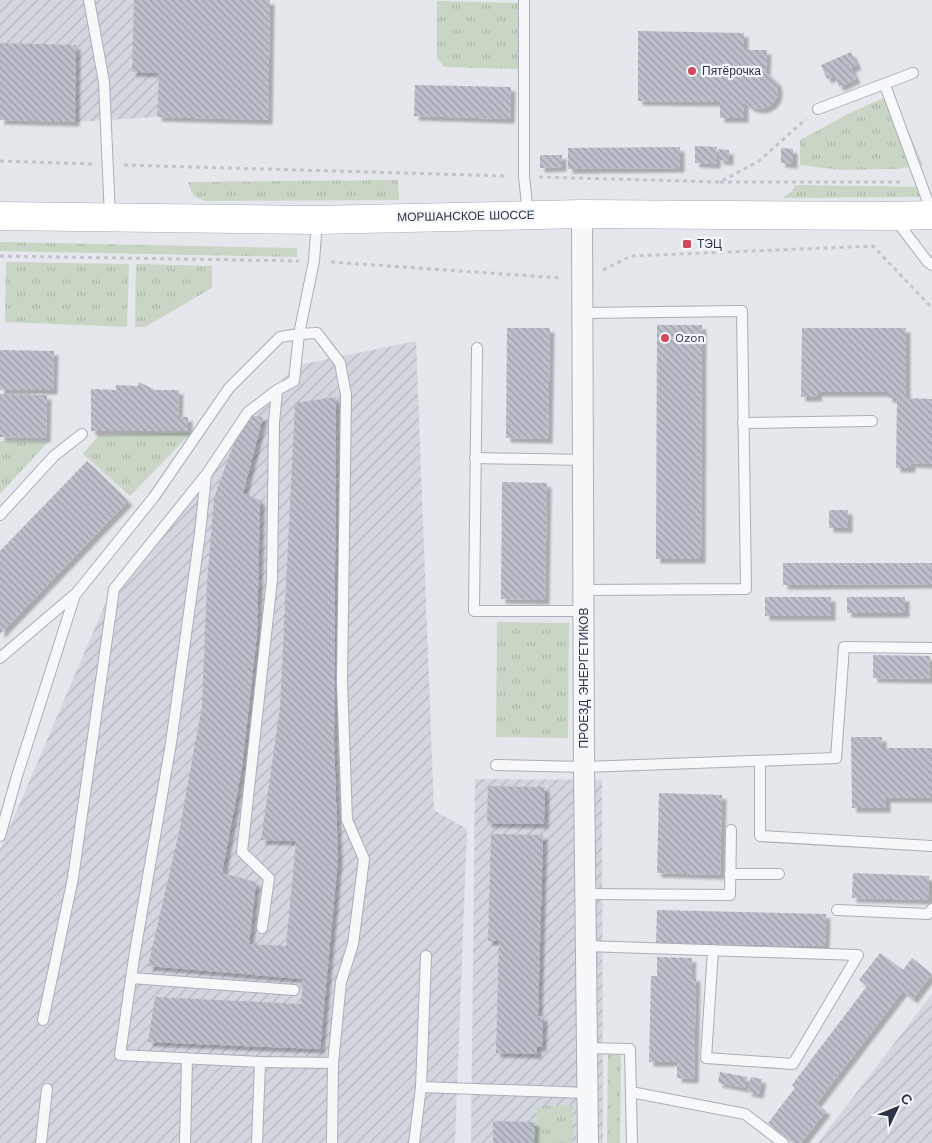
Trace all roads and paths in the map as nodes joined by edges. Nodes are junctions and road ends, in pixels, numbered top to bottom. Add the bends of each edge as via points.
1 (89, 0) edge
2 (524, 0) edge
3 (913, 73) dead end
4 (885, 84) junction
5 (818, 109) joint
6 (0, 161) edge
7 (108, 164) junction
8 (524, 177) junction
9 (720, 182) junction
10 (920, 182) junction
11 (528, 214) junction
12 (582, 214) junction
13 (932, 214) edge
14 (0, 216) edge
15 (892, 216) junction
16 (110, 217) junction
17 (317, 220) junction
18 (0, 256) edge
19 (314, 261) junction
20 (932, 266) edge
21 (583, 280) junction
22 (932, 308) edge
23 (582, 313) junction
24 (299, 334) junction
25 (477, 348) dead end
26 (277, 390) junction
27 (872, 421) dead end
28 (744, 423) junction
29 (82, 434) dead end
30 (475, 458) junction
31 (583, 460) junction
32 (206, 475) junction
33 (0, 516) edge
34 (584, 590) junction
35 (75, 595) junction
36 (584, 611) junction
37 (932, 648) edge
38 (0, 658) edge
39 (760, 761) junction
40 (496, 765) dead end
41 (584, 767) junction
42 (731, 830) dead end
43 (0, 836) edge
44 (932, 846) edge
45 (730, 874) junction
46 (779, 874) dead end
47 (585, 894) junction
48 (932, 909) edge
49 (837, 910) dead end
50 (262, 928) dead end
51 (586, 946) junction
52 (713, 950) junction
53 (426, 956) dead end
54 (131, 978) junction
55 (294, 990) dead end
56 (43, 1020) dead end
57 (587, 1048) junction
58 (187, 1059) junction
59 (260, 1062) junction
60 (333, 1063) junction
61 (421, 1087) junction
62 (47, 1089) dead end
63 (631, 1092) junction
64 (588, 1093) junction
65 (40, 1143) edge
66 (185, 1143) edge
67 (257, 1143) edge
68 (332, 1143) edge
69 (414, 1143) edge
70 (588, 1143) edge
71 (632, 1143) edge
72 (783, 1143) edge

1 - 7 lane via 104,82
2 - 8 lane
3 - 4 lane
4 - 5 lane
4 - 10 lane
5 - 9 path via 759,161
6 - 7 path
7 - 8 path
7 - 16 lane
8 - 9 path
8 - 11 lane
9 - 10 path
10 - 13 lane
11 - 12 main road, МОРШАНСКОЕ ШОССЕ
11 - 17 main road, МОРШАНСКОЕ ШОССЕ
12 - 15 main road, МОРШАНСКОЕ ШОССЕ
12 - 21 street, ПРОЕЗД ЭНЕРГЕТИКОВ
13 - 15 main road, МОРШАНСКОЕ ШОССЕ
14 - 16 main road, МОРШАНСКОЕ ШОССЕ
15 - 20 lane
16 - 17 main road, МОРШАНСКОЕ ШОССЕ
17 - 19 lane
18 - 19 path
19 - 21 path
19 - 24 lane
21 - 22 path via 631,256 874,246
21 - 23 street, ПРОЕЗД ЭНЕРГЕТИКОВ
23 - 28 lane via 742,311
23 - 31 street, ПРОЕЗД ЭНЕРГЕТИКОВ
24 - 26 lane via 294,381
24 - 35 lane via 280,337 229,388 154,497
24 - 60 lane via 317,333 340,362 346,395 342,681 347,820 364,859 353,944 341,982
25 - 30 lane
26 - 32 lane via 248,412
26 - 50 lane via 272,580 242,852 269,878
27 - 28 lane
28 - 34 lane via 746,589
29 - 33 lane via 54,456
30 - 31 lane
30 - 36 lane via 474,611
31 - 34 street, ПРОЕЗД ЭНЕРГЕТИКОВ
32 - 54 lane via 171,743
32 - 56 lane via 114,589 72,878
34 - 36 street, ПРОЕЗД ЭНЕРГЕТИКОВ
35 - 38 lane
35 - 43 lane
36 - 41 street, ПРОЕЗД ЭНЕРГЕТИКОВ
37 - 39 lane via 844,647 836,758
39 - 41 lane
39 - 44 lane via 760,836
40 - 41 lane
41 - 47 street, ПРОЕЗД ЭНЕРГЕТИКОВ
42 - 45 lane
45 - 46 lane
45 - 47 lane via 730,895
47 - 51 street, ПРОЕЗД ЭНЕРГЕТИКОВ
48 - 49 lane via 928,914
51 - 52 lane
51 - 57 street, ПРОЕЗД ЭНЕРГЕТИКОВ
52 - 52 lane via 723,950 858,955 793,1064 706,1058
53 - 61 lane
54 - 55 lane
54 - 58 lane via 120,1055
57 - 63 lane via 630,1049
57 - 64 street, ПРОЕЗД ЭНЕРГЕТИКОВ
58 - 59 lane
58 - 66 lane
59 - 60 lane
59 - 67 lane
60 - 68 lane
61 - 64 lane
61 - 69 lane
62 - 65 lane
63 - 71 lane
63 - 72 lane via 745,1114
64 - 70 street, ПРОЕЗД ЭНЕРГЕТИКОВ

